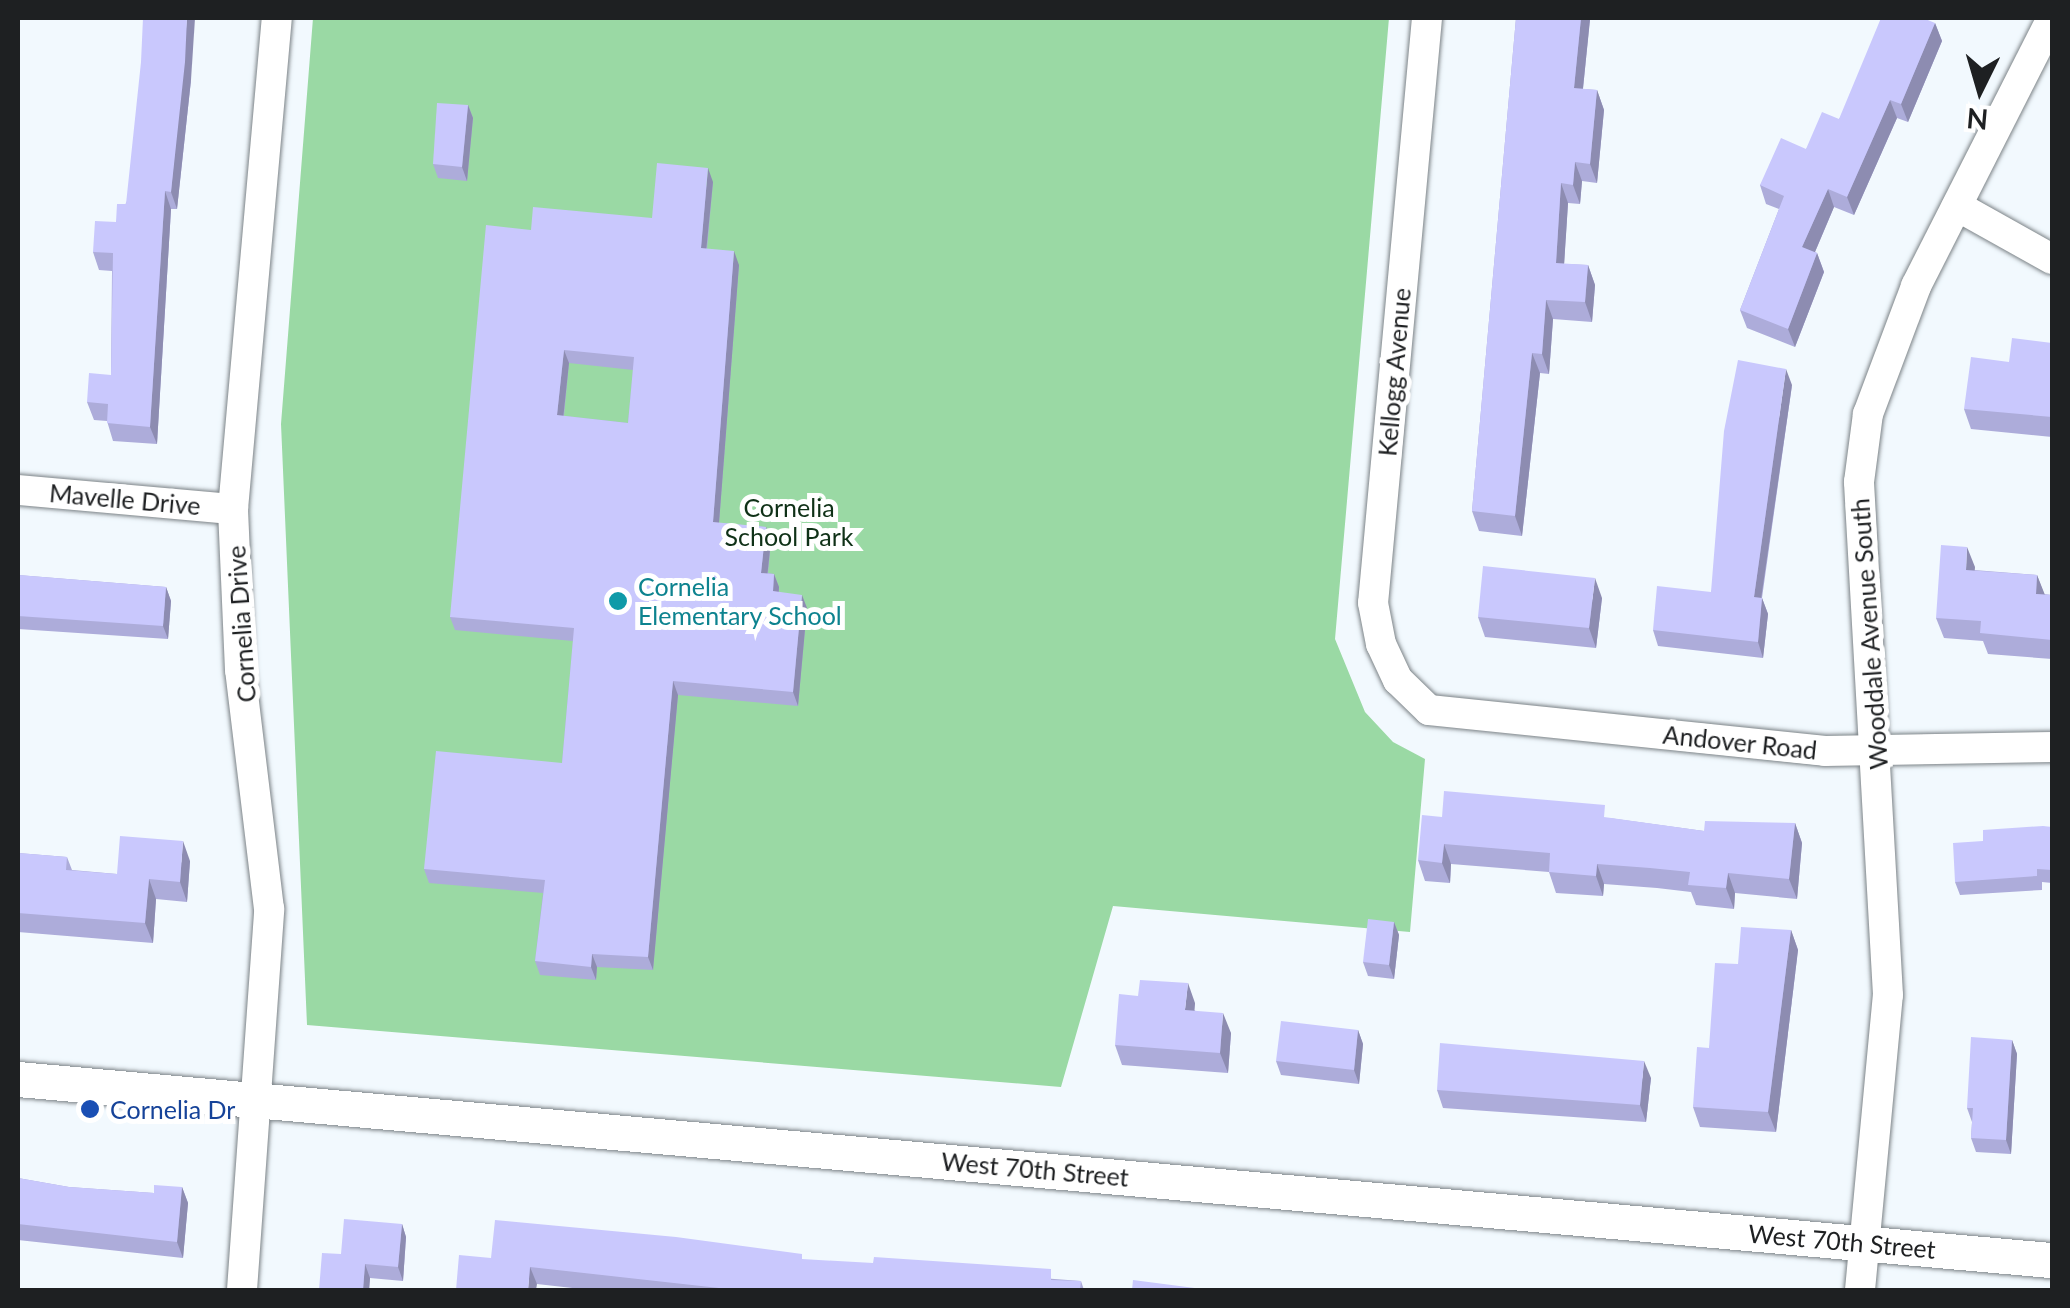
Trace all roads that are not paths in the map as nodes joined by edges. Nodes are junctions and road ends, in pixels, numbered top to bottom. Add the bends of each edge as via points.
1 (277, 18) edge
2 (1427, 18) edge
3 (2052, 18) edge
4 (1958, 206) junction
5 (2052, 259) edge
6 (18, 490) edge
7 (233, 510) junction
8 (1429, 710) joint
9 (2052, 746) edge
10 (1876, 752) junction
11 (18, 1078) edge
12 (258, 1100) junction
13 (1864, 1243) junction
14 (2052, 1260) edge
15 (242, 1290) edge
16 (1860, 1290) edge

1 - 7 street, Cornelia Drive
2 - 8 street, Kellogg Avenue via 1373,603 1381,644 1398,680
3 - 4 street, Wooddale Avenue South
4 - 5 street
4 - 10 street, Wooddale Avenue South via 1888,348 1868,414 1859,482
6 - 7 street, Mavelle Drive
7 - 12 street, Cornelia Drive via 240,670 268,878
8 - 10 street, Andover Road
9 - 10 street, Andover Road
10 - 13 street, Wooddale Avenue South via 1888,994
11 - 12 street, West 70th Street
12 - 13 street, West 70th Street
12 - 15 street, Cornelia Drive
13 - 14 street, West 70th Street
13 - 16 street, Wooddale Avenue South

